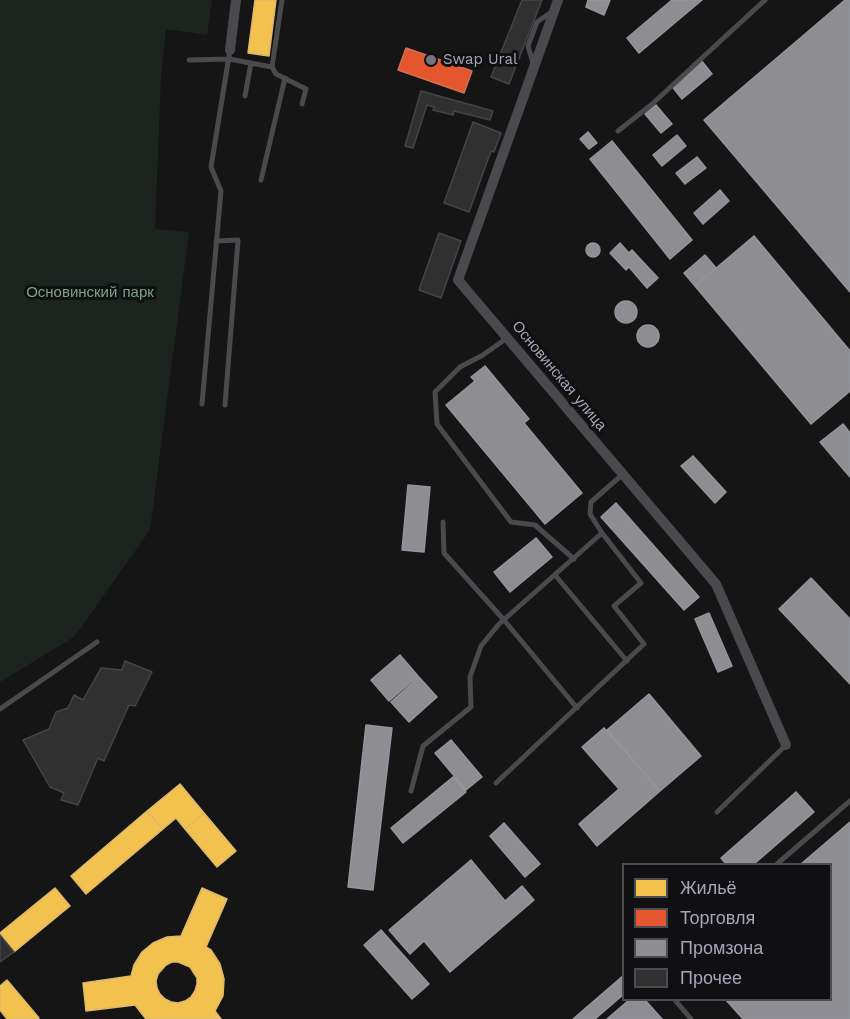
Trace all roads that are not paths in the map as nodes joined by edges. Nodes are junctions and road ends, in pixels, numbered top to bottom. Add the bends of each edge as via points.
1 (236, 0) edge
2 (282, 0) edge
3 (765, 0) edge
4 (556, 5) edge
5 (230, 55) junction
6 (189, 60) dead end
7 (251, 63) junction
8 (272, 68) junction
9 (285, 78) junction
10 (245, 96) dead end
11 (302, 104) dead end
12 (618, 132) dead end
13 (261, 180) dead end
14 (216, 241) junction
15 (507, 338) junction
16 (202, 404) dead end
17 (225, 405) dead end
18 (623, 474) junction
19 (443, 522) dead end
20 (602, 533) junction
21 (574, 559) junction
22 (555, 575) junction
23 (504, 620) junction
24 (97, 642) dead end
25 (627, 661) junction
26 (577, 708) junction
27 (0, 709) edge
28 (786, 745) joint
29 (496, 783) dead end
30 (411, 791) dead end
31 (850, 801) edge
32 (717, 812) dead end
33 (778, 863) edge
34 (677, 1001) edge
35 (692, 1019) edge

1 - 5 street
2 - 8 lane
3 - 12 lane
4 - 15 street, Основинская улица via 458,280
5 - 6 lane
5 - 7 lane
5 - 14 lane via 211,167 221,191
7 - 8 lane
7 - 10 lane
8 - 9 lane
9 - 11 lane via 306,89
9 - 13 lane
14 - 16 lane
14 - 17 lane via 238,240
15 - 18 street, Основинская улица
15 - 21 lane via 460,367 435,392 437,424 511,522 535,525
18 - 20 lane via 591,502 590,514
18 - 28 street, Основинская улица via 716,584
19 - 23 lane via 444,553
20 - 21 lane
20 - 25 lane via 641,583 614,606 644,644
21 - 22 lane
22 - 23 lane
22 - 25 lane
23 - 26 lane
23 - 30 lane via 481,646 470,677 471,707 423,746
24 - 27 lane
25 - 26 lane
26 - 29 lane
28 - 32 lane
31 - 33 lane
34 - 35 lane

